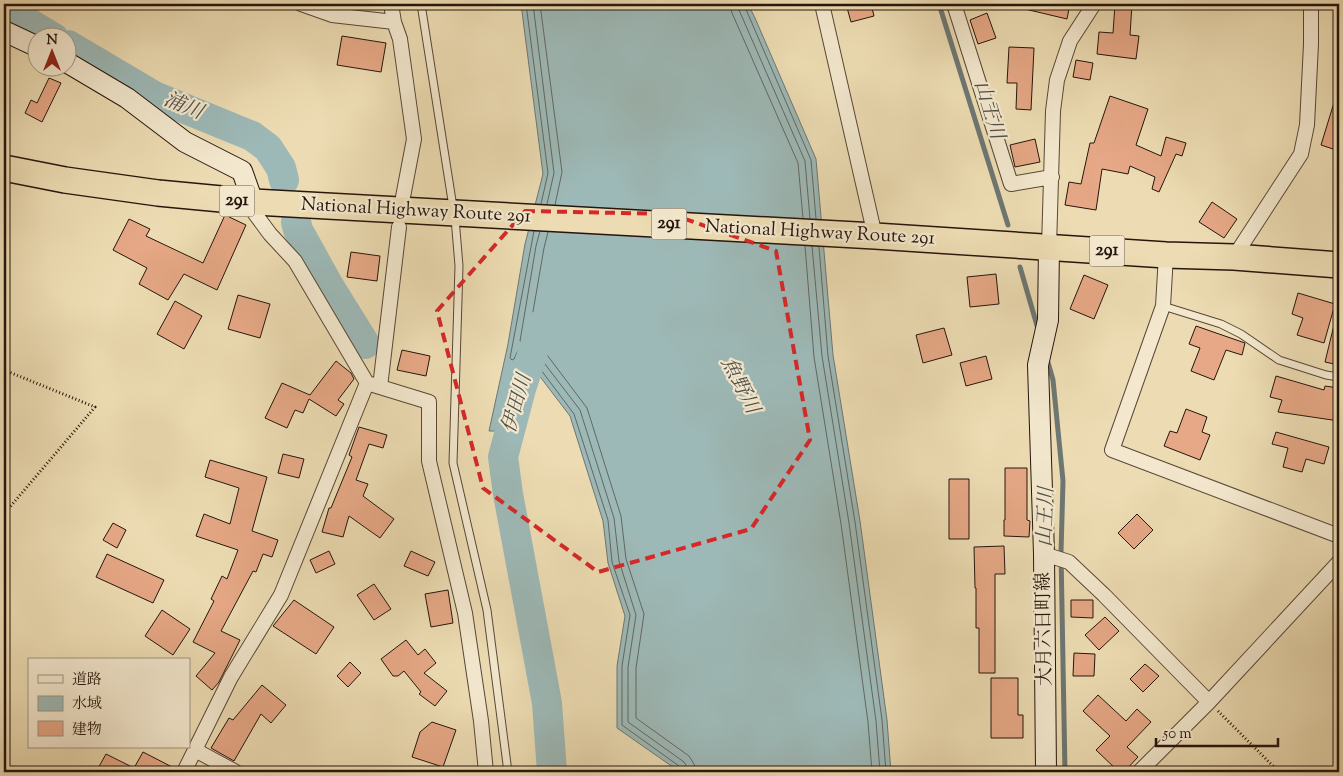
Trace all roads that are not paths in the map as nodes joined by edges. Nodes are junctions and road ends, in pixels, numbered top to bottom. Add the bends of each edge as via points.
1 (301, 4) edge
2 (390, 4) edge
3 (421, 4) edge
4 (822, 4) edge
5 (954, 4) edge
6 (1094, 4) edge
7 (1311, 4) edge
8 (394, 22) junction
9 (4, 31) edge
10 (28, 42) edge
11 (78, 69) edge
12 (4, 168) edge
13 (1052, 177) junction
14 (403, 197) dead end
15 (254, 202) junction
16 (463, 213) junction
17 (399, 227) dead end
18 (870, 235) junction
19 (1049, 247) junction
20 (1166, 255) junction
21 (1234, 257) junction
22 (1339, 265) edge
23 (1163, 306) junction
24 (1339, 377) edge
25 (373, 385) junction
26 (1339, 536) edge
27 (1044, 554) junction
28 (1339, 562) edge
29 (1209, 702) junction
30 (195, 750) junction
31 (184, 772) edge
32 (236, 772) edge
33 (486, 772) edge
34 (508, 772) edge
35 (1046, 772) edge
36 (1139, 772) edge

1 - 8 street via 332,15
2 - 8 street
3 - 16 lane
4 - 18 street
5 - 13 street via 1011,184
6 - 13 street via 1070,41 1058,80 1053,111
7 - 21 street via 1307,125 1301,154
8 - 14 street via 400,39 414,139
9 - 10 main road
11 - 15 main road via 127,98 185,142 242,171
12 - 15 highway, National Highway Route 291 / 291 via 158,193
13 - 19 street
15 - 16 highway, National Highway Route 291 / 291
15 - 25 street via 253,211 295,261
16 - 18 highway, National Highway Route 291 / 291
16 - 34 lane via 453,463 487,610
17 - 25 street
18 - 19 highway, National Highway Route 291 / 291
19 - 20 highway, National Highway Route 291 / 291
19 - 27 main road, 大月六日町線 via 1048,320 1038,365
20 - 21 highway, National Highway Route 291 / 291
20 - 23 street
21 - 22 highway, National Highway Route 291 / 291
23 - 24 lane via 1221,324 1279,360
23 - 26 street via 1112,450
25 - 30 street via 281,595 231,678
25 - 33 street via 429,402 429,461 465,612
27 - 29 street via 1069,562
27 - 35 main road, 大月六日町線
28 - 29 street
29 - 36 street
30 - 31 street
30 - 32 street

